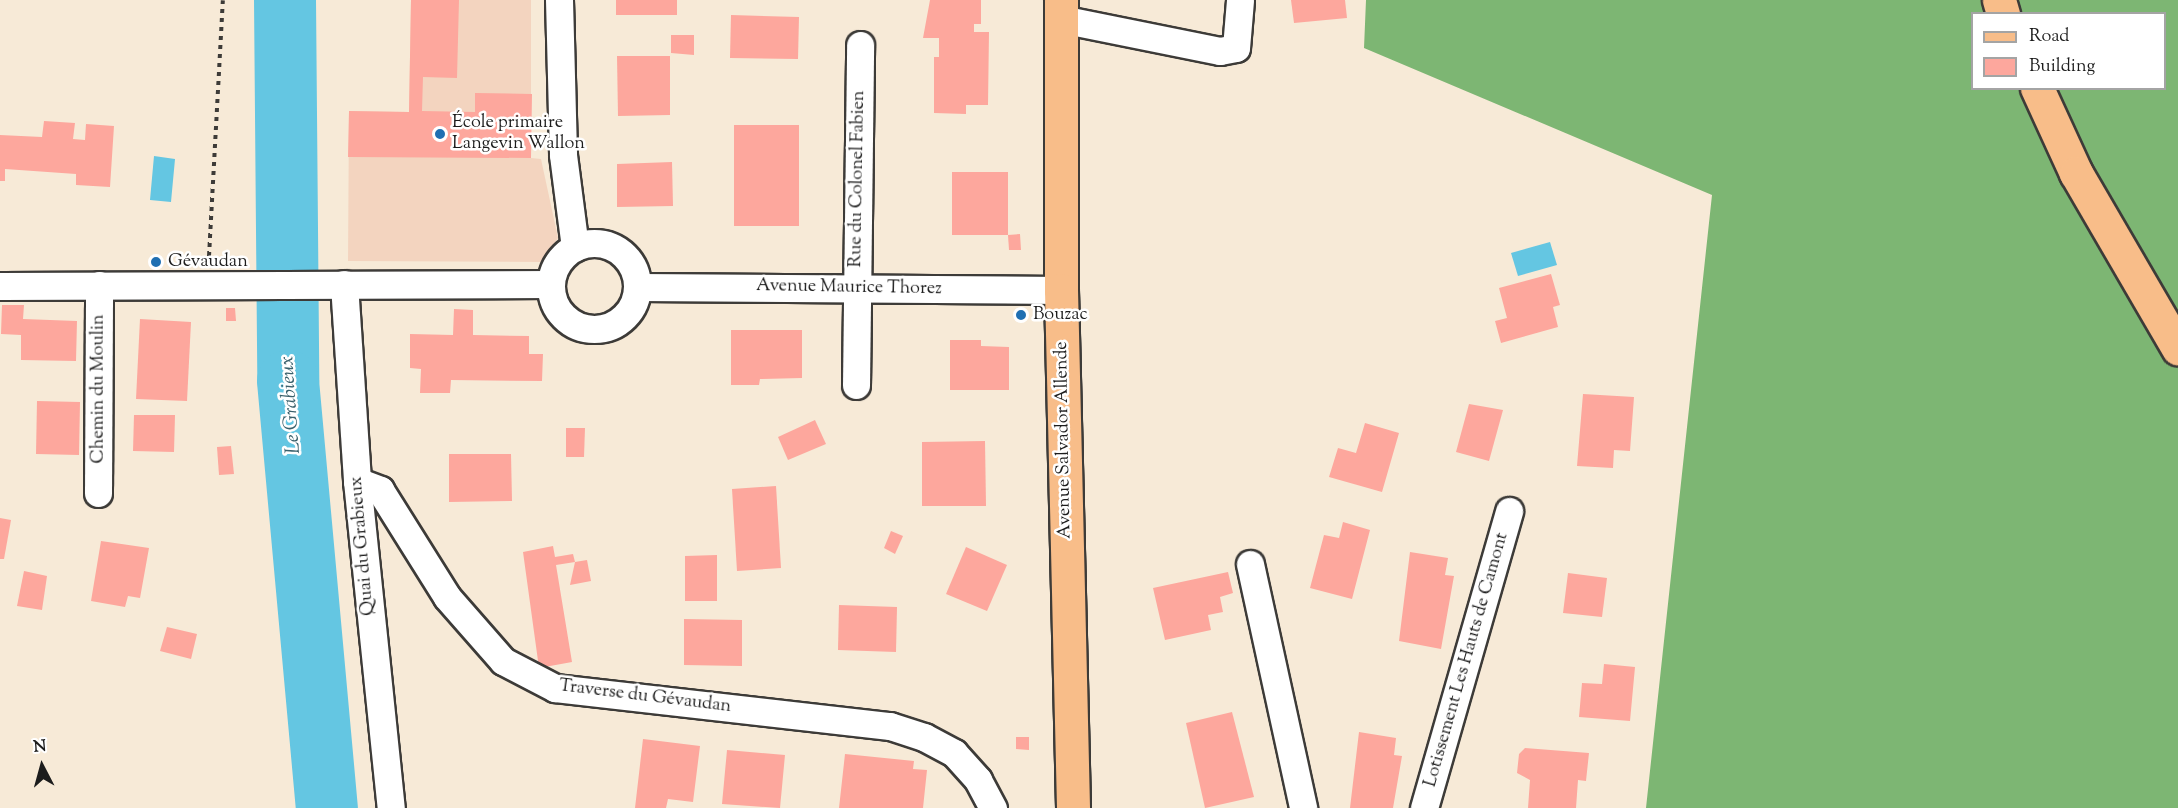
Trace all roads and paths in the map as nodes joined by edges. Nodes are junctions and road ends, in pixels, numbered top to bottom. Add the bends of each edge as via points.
1 (223, 0) edge
2 (560, 0) edge
3 (1240, 0) edge
4 (1061, 10) edge
5 (860, 45) dead end
6 (2038, 90) edge
7 (575, 247) junction
8 (218, 283) junction
9 (334, 284) junction
10 (551, 284) junction
11 (99, 285) junction
12 (0, 286) edge
13 (638, 286) junction
14 (857, 288) junction
15 (1061, 290) junction
16 (2178, 348) edge
17 (856, 385) dead end
18 (357, 481) junction
19 (98, 493) dead end
20 (1509, 511) dead end
21 (1250, 564) dead end
22 (391, 808) edge
23 (993, 808) edge
24 (1073, 808) edge
25 (1303, 808) edge
26 (1424, 808) edge

1 - 8 path
2 - 7 street via 563,155
3 - 4 street via 1236,48 1220,51
4 - 15 main road, Avenue Salvador Allende
5 - 14 street, Rue du Colonel Fabien
6 - 16 main road via 2076,173
7 - 10 street via 558,262
7 - 13 street via 604,244 618,249 629,259
8 - 9 street
8 - 11 street
9 - 10 street
9 - 18 street, Quai du Grabieux
10 - 13 street via 555,303 567,320 593,329 607,327 629,312
11 - 12 street
11 - 19 street, Chemin du Moulin
13 - 14 street, Avenue Maurice Thorez
14 - 15 street, Avenue Maurice Thorez
14 - 17 street, Rue du Colonel Fabien
15 - 24 main road, Avenue Salvador Allende
18 - 22 street, Quai du Grabieux
18 - 23 street, Traverse du Gévaudan via 380,490 447,597 503,662 555,688 890,726 954,753 978,780
20 - 26 street, Lotissement Les Hauts de Camont
21 - 25 street

